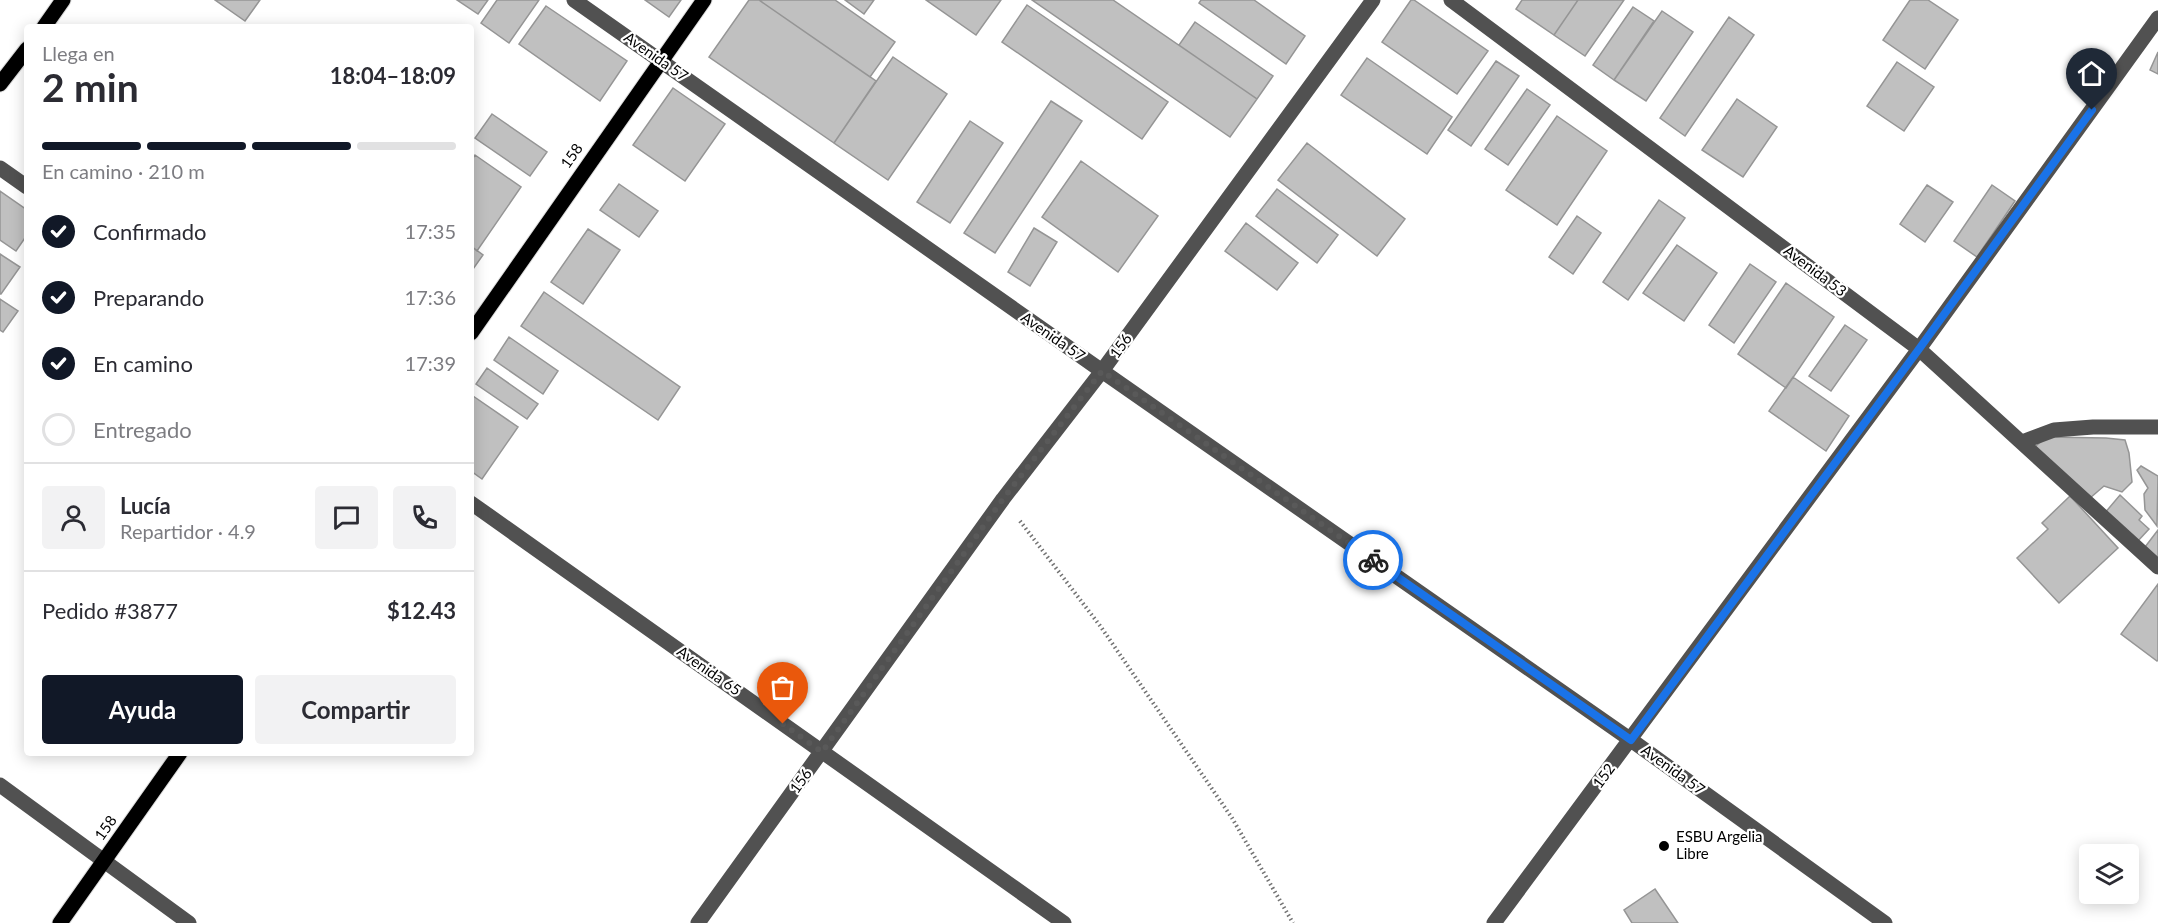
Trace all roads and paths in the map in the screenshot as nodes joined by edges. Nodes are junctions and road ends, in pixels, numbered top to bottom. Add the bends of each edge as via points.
1 (63, 0) edge
2 (574, 0) edge
3 (704, 0) edge
4 (1372, 0) edge
5 (1451, 0) edge
6 (2158, 18) edge
7 (46, 24) edge
8 (24, 53) edge
9 (660, 61) junction
10 (0, 84) edge
11 (0, 168) edge
12 (24, 185) edge
13 (474, 329) edge
14 (1919, 349) junction
15 (1102, 371) junction
16 (2158, 427) edge
17 (2022, 442) junction
18 (1003, 499) junction
19 (474, 504) edge
20 (2158, 567) edge
21 (1631, 740) junction
22 (822, 752) junction
23 (178, 756) edge
24 (0, 785) edge
25 (105, 861) junction
26 (60, 923) edge
27 (189, 923) edge
28 (698, 923) edge
29 (1064, 923) edge
30 (1293, 923) edge
31 (1494, 923) edge
32 (1885, 923) edge

1 - 7 main road
2 - 9 street, Avenida 57
3 - 9 main road, 158
4 - 15 street, 156
5 - 14 street, Avenida 53
6 - 14 street, 152
8 - 10 main road
9 - 13 main road, 158
9 - 15 street, Avenida 57
11 - 12 street
14 - 17 street, Avenida 53
14 - 21 street, 152
15 - 18 street, 156
15 - 21 street, Avenida 57
16 - 17 street via 2054,430
17 - 20 street, Avenida 53
18 - 22 street, 156
18 - 30 path via 1121,655 1232,818
19 - 22 street, Avenida 65
21 - 31 street, 152
21 - 32 street, Avenida 57
22 - 28 street, 156
22 - 29 street, Avenida 65
23 - 25 main road, 158
24 - 25 street
25 - 26 main road, 158
25 - 27 street

